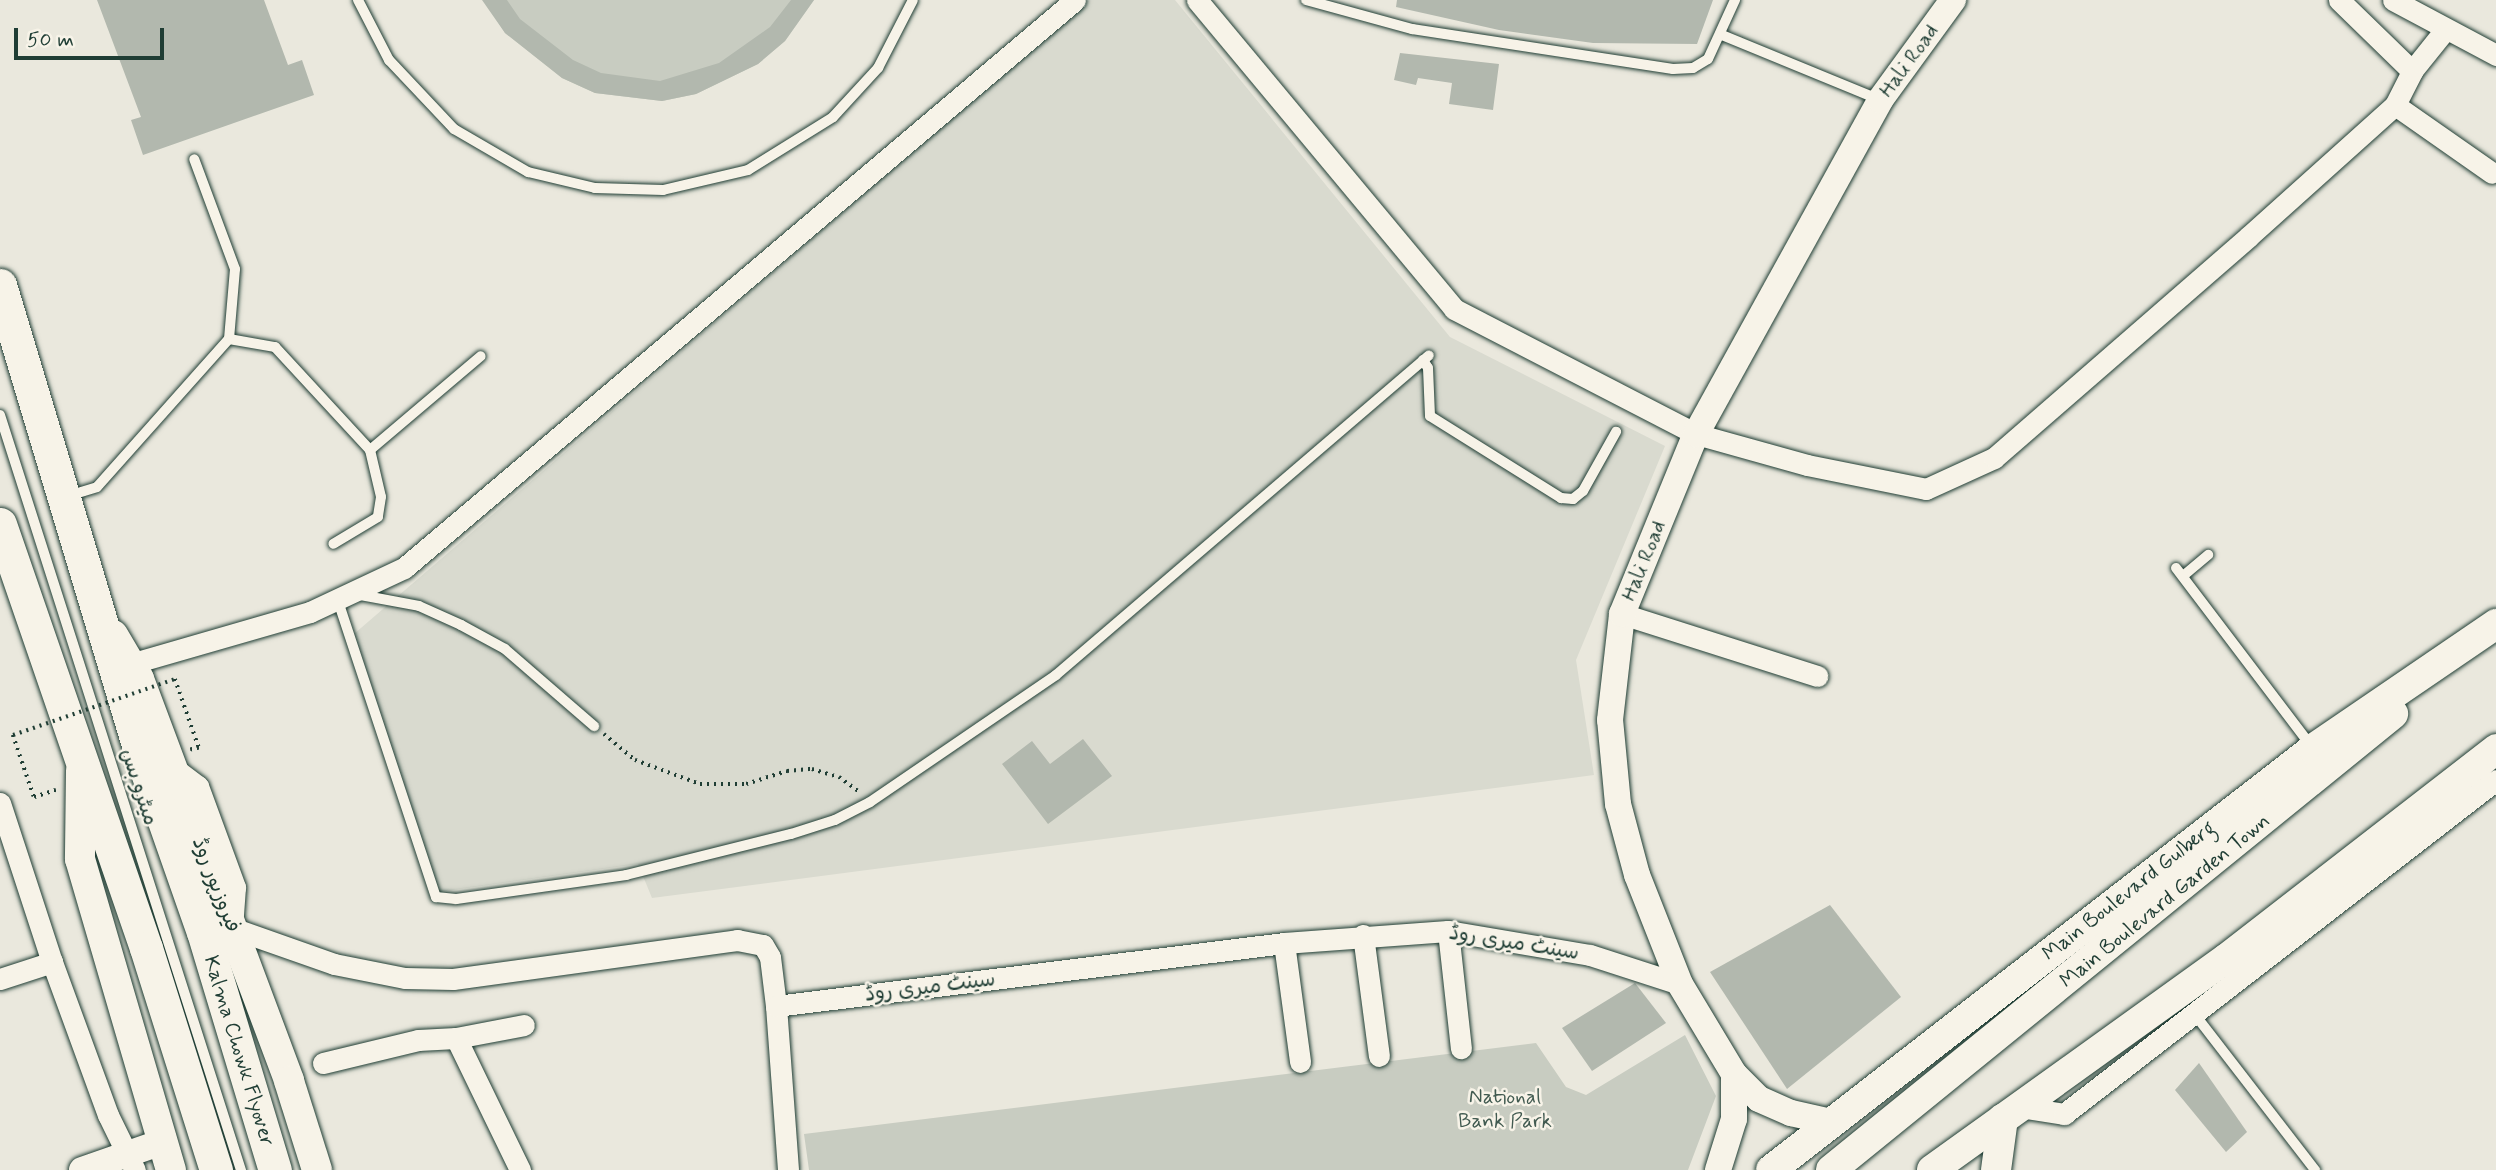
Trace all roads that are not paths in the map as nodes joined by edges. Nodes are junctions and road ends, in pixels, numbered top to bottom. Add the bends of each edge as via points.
1 (358, 0) edge
2 (913, 0) edge
3 (1075, 0) edge
4 (1197, 0) edge
5 (1306, 0) edge
6 (1735, 0) edge
7 (1953, 0) edge
8 (2339, 0) edge
9 (2393, 0) edge
10 (2445, 30) junction
11 (1722, 35) junction
12 (2496, 55) edge
13 (2412, 71) junction
14 (1880, 100) junction
15 (2395, 105) junction
16 (194, 159) dead end
17 (2492, 173) dead end
18 (0, 285) edge
19 (229, 339) junction
20 (481, 356) dead end
21 (0, 415) edge
22 (1616, 432) dead end
23 (1696, 434) junction
24 (370, 450) junction
25 (62, 498) junction
26 (0, 524) edge
27 (333, 544) dead end
28 (2208, 555) dead end
29 (347, 597) junction
30 (97, 607) junction
31 (1622, 614) junction
32 (2495, 624) edge
33 (130, 664) junction
34 (1817, 676) dead end
35 (594, 726) road end
36 (2313, 748) junction
37 (2496, 749) edge
38 (81, 766) junction
39 (2496, 780) edge
40 (0, 803) edge
41 (218, 930) junction
42 (1448, 931) junction
43 (1363, 935) junction
44 (1284, 943) junction
45 (52, 962) junction
46 (0, 979) edge
47 (1680, 984) junction
48 (776, 1006) junction
49 (2196, 1016) junction
50 (524, 1025) dead end
51 (456, 1038) junction
52 (1461, 1048) dead end
53 (1379, 1056) dead end
54 (1300, 1062) dead end
55 (323, 1063) dead end
56 (1734, 1074) junction
57 (2011, 1112) junction
58 (1831, 1122) junction
59 (162, 1142) junction
60 (130, 1163) edge
61 (82, 1170) edge
62 (171, 1170) edge
63 (216, 1170) edge
64 (240, 1170) edge
65 (275, 1170) edge
66 (317, 1170) edge
67 (520, 1170) edge
68 (788, 1170) edge
69 (1718, 1170) edge
70 (1771, 1170) edge
71 (1830, 1170) edge
72 (1932, 1170) edge
73 (1996, 1170) edge
74 (2315, 1170) edge

1 - 2 lane via 389,60 454,129 528,172 595,188 663,190 748,170 833,117 878,68
3 - 29 street via 404,568
4 - 23 street via 1454,309
5 - 11 lane via 1412,29 1673,69 1693,68 1708,60
6 - 11 lane
7 - 14 street, Hali Road
8 - 13 street
9 - 10 street
10 - 12 street
10 - 13 street
11 - 14 lane
13 - 15 street
14 - 23 street, Hali Road
15 - 17 street
15 - 23 street via 1983,463 1926,489 1807,465
16 - 19 lane via 235,269
18 - 25 main road, فیروزپور روڈ
19 - 24 lane via 275,347
19 - 25 lane via 97,487
20 - 24 lane
21 - 64 lane, میٹرو بس
22 - 29 lane via 1583,492 1573,499 1561,498 1430,415 1426,357 1056,675 870,802 835,820 698,859 626,875 442,900 436,897
23 - 31 street, Hali Road
24 - 27 lane via 381,497 378,517
25 - 30 main road, فیروزپور روڈ
26 - 38 main road
28 - 36 lane via 2179,572
29 - 33 street
29 - 35 lane via 419,606 483,637 505,649
30 - 33 main road, فیروزپور روڈ
30 - 41 main road, فیروزپور روڈ via 143,761
31 - 34 street
31 - 47 street, Hali Road via 1610,720 1618,804 1637,875
32 - 36 main road, Main Boulevard Gulberg
32 - 71 main road, Main Boulevard Garden Town via 2322,775
33 - 41 main road, فیروزپور روڈ via 171,766
36 - 58 main road, Main Boulevard Gulberg
37 - 57 main road via 2227,958
38 - 59 main road via 80,859
38 - 63 main road via 146,948
39 - 49 street
40 - 45 street
41 - 48 street via 334,964 405,978 453,979 753,940 770,957
41 - 65 main road, Kalma Chowk Flyover
41 - 66 main road, فیروزپور روڈ
42 - 43 street, سینٹ میری روڈ
42 - 47 street, سینٹ میری روڈ via 1590,955
42 - 52 street
43 - 44 street, سینٹ میری روڈ
43 - 53 street
44 - 48 street, سینٹ میری روڈ
44 - 54 street
45 - 46 street
45 - 60 street
47 - 56 street, Hali Road
48 - 68 street
49 - 57 street via 2064,1114
49 - 74 lane
50 - 51 street
51 - 55 street via 418,1040
51 - 67 street
56 - 58 street, Hali Road via 1759,1099 1791,1113
56 - 69 street via 1734,1119
57 - 72 main road
57 - 73 main road
58 - 70 main road, Main Boulevard Gulberg
59 - 60 street
59 - 62 main road
60 - 61 street

